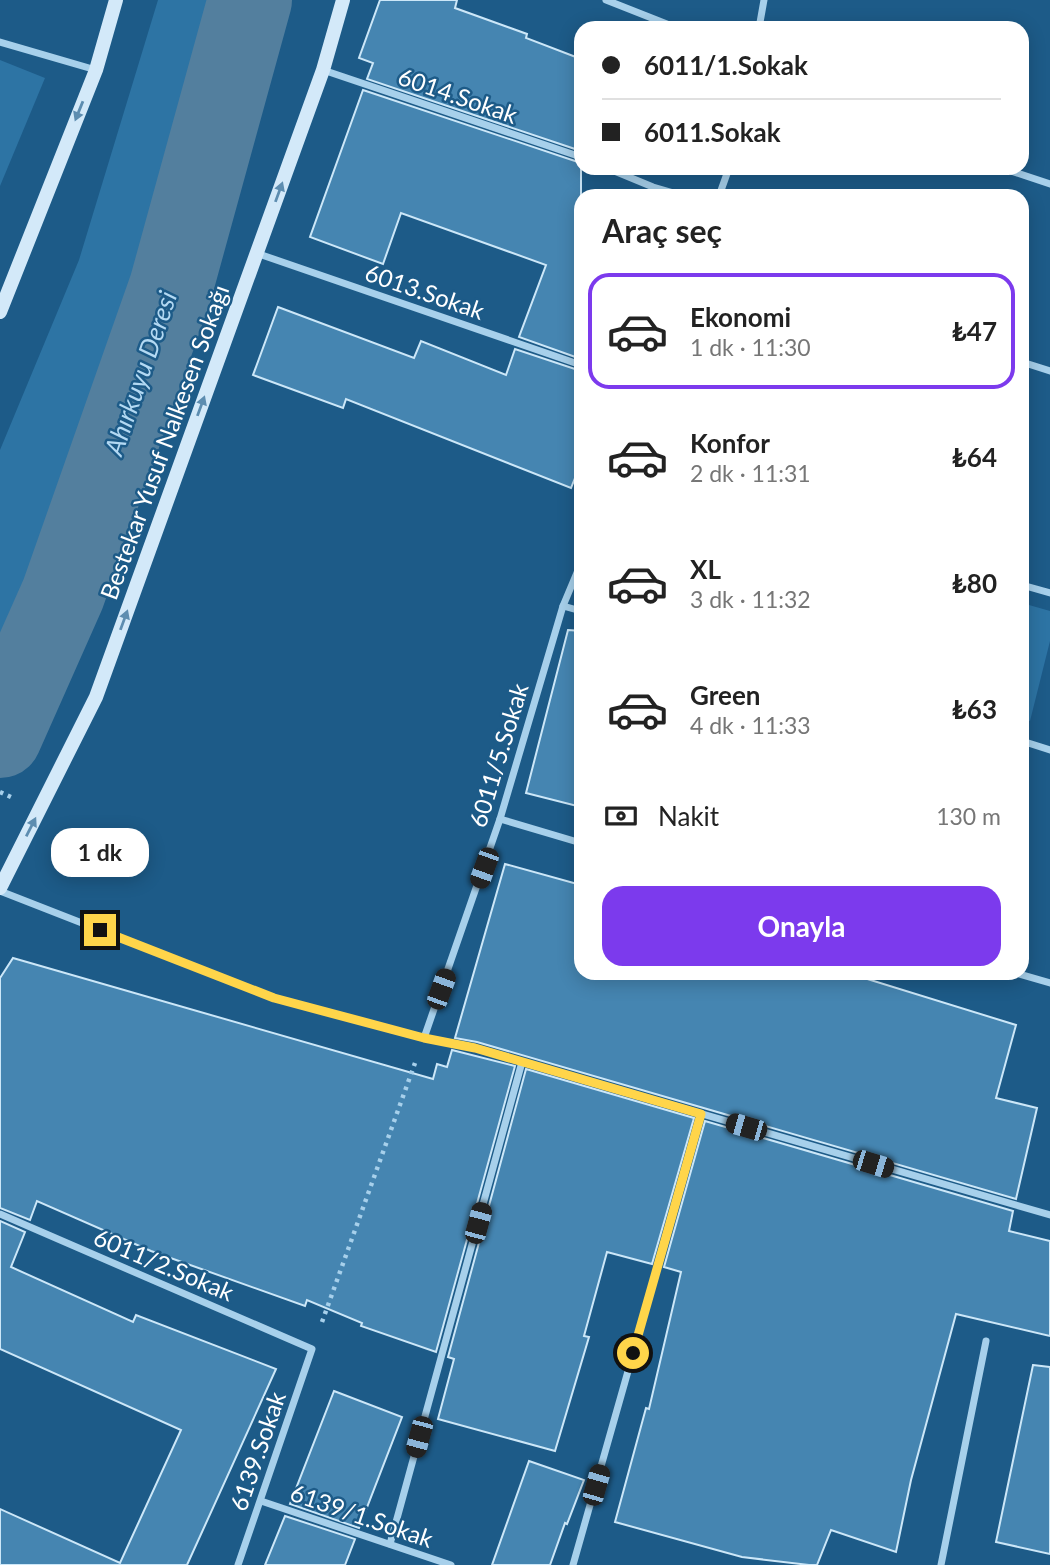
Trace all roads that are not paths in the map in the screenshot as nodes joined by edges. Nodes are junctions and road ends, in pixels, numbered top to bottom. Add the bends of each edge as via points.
1 (116, 0) edge
2 (343, 0) edge
3 (606, 0) edge
4 (764, 0) edge
5 (659, 21) edge
6 (760, 21) edge
7 (0, 42) edge
8 (96, 70) junction
9 (323, 70) junction
10 (574, 156) edge
11 (624, 175) edge
12 (1023, 175) edge
13 (1050, 184) edge
14 (660, 189) edge
15 (256, 253) junction
16 (0, 312) edge
17 (574, 363) edge
18 (1029, 364) edge
19 (1050, 371) edge
20 (574, 580) edge
21 (1029, 588) edge
22 (1050, 593) edge
23 (563, 606) junction
24 (574, 609) edge
25 (1029, 743) edge
26 (1050, 750) edge
27 (500, 819) junction
28 (574, 841) edge
29 (0, 889) edge
30 (1029, 977) edge
31 (1050, 983) edge
32 (424, 1038) junction
33 (522, 1062) junction
34 (701, 1114) junction
35 (0, 1214) edge
36 (1050, 1215) edge
37 (986, 1341) dead end
38 (312, 1349) joint
39 (261, 1500) junction
40 (390, 1544) junction
41 (238, 1565) edge
42 (451, 1565) edge
43 (573, 1565) edge
44 (940, 1565) edge

1 - 8 main road
2 - 9 main road, Bestekar Yusuf Nalkesen Sokağı
3 - 5 street
4 - 6 street
7 - 8 street
8 -> 16 main road
9 - 10 street, 6014.Sokak
15 -> 9 main road, Bestekar Yusuf Nalkesen Sokağı
11 - 14 street
12 - 13 street
15 - 17 street, 6013.Sokak
29 -> 15 main road, Bestekar Yusuf Nalkesen Sokağı via 96,697
18 - 19 street
20 - 23 street, 6011/5.Sokak
21 - 22 street
23 - 24 street
23 - 27 street, 6011/5.Sokak
25 - 26 street
27 - 28 street
27 - 32 street, 6011/5.Sokak
29 - 32 street via 274,998
30 - 31 street
32 - 33 street
33 - 34 street
33 - 40 street
34 - 36 street
34 - 43 street
35 - 38 street, 6011/2.Sokak
37 - 44 street
38 - 39 street, 6139.Sokak
39 - 40 street, 6139/1.Sokak
39 - 41 street, 6139.Sokak
40 - 42 street, 6139/1.Sokak

